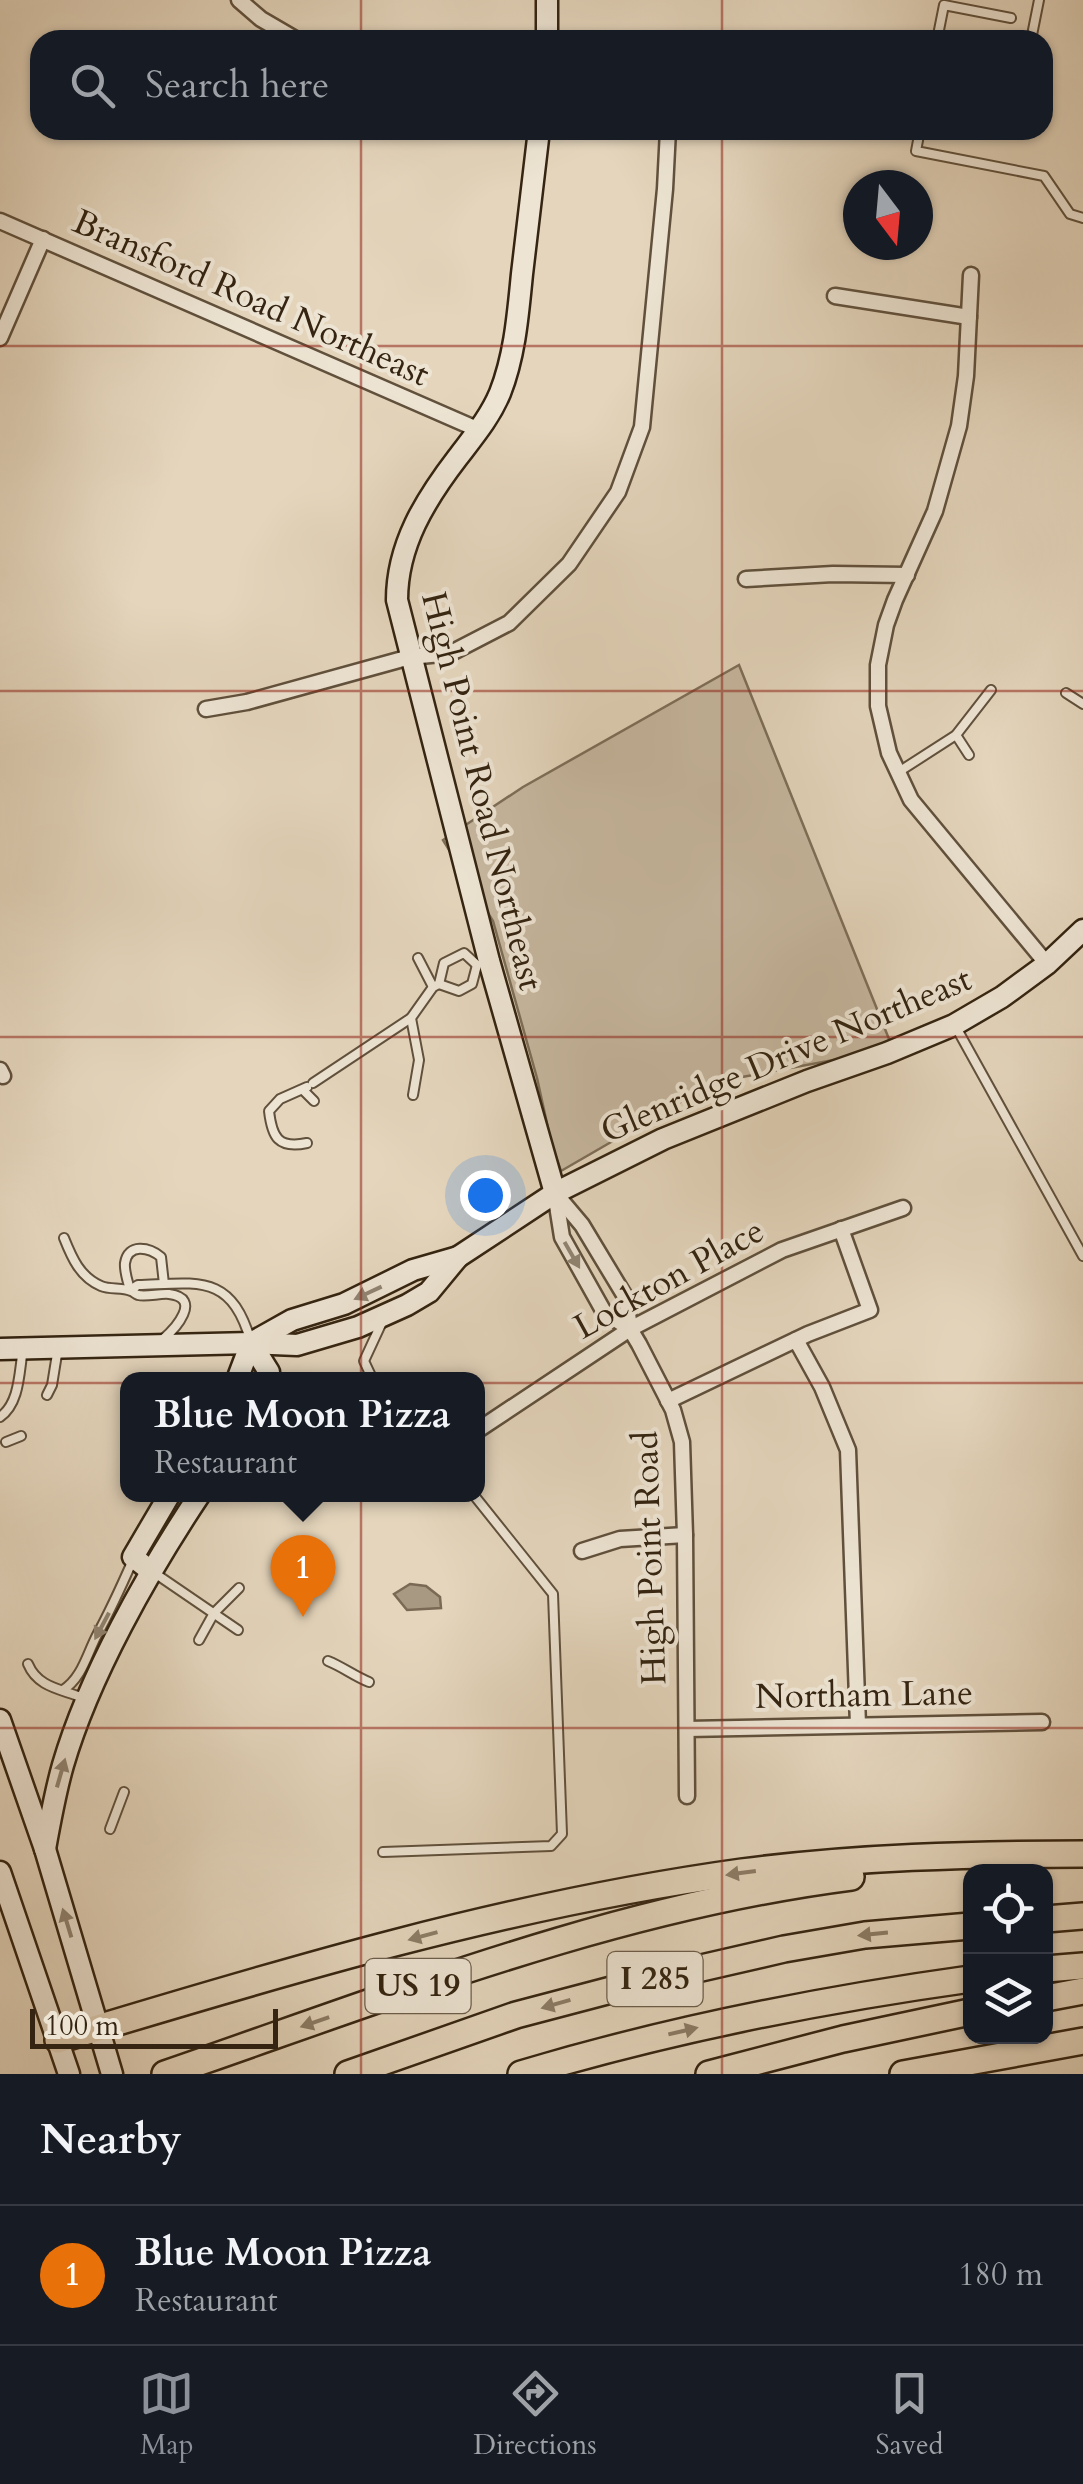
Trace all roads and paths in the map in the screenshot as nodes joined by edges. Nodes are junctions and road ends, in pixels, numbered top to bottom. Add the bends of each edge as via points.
1 (239, 0) edge
2 (546, 0) edge
3 (1039, 0) edge
4 (944, 2) edge
5 (1011, 18) dead end
6 (280, 30) edge
7 (547, 30) edge
8 (939, 30) edge
9 (1033, 30) edge
10 (538, 140) edge
11 (668, 140) edge
12 (918, 140) edge
13 (1083, 218) edge
14 (0, 221) edge
15 (43, 240) junction
16 (971, 275) dead end
17 (835, 296) dead end
18 (969, 317) junction
19 (0, 338) edge
20 (479, 430) junction
21 (908, 574) junction
22 (746, 579) dead end
23 (410, 657) junction
24 (991, 690) dead end
25 (1066, 693) dead end
26 (1083, 704) edge
27 (206, 708) dead end
28 (956, 735) junction
29 (969, 755) dead end
30 (896, 773) junction
31 (1083, 930) edge
32 (418, 958) dead end
33 (483, 963) junction
34 (1047, 964) junction
35 (436, 985) junction
36 (411, 1018) junction
37 (954, 1025) junction
38 (308, 1087) junction
39 (412, 1094) dead end
40 (314, 1101) dead end
41 (307, 1143) dead end
42 (555, 1194) junction
43 (903, 1208) dead end
44 (842, 1229) junction
45 (64, 1238) dead end
46 (1083, 1256) edge
47 (458, 1258) junction
48 (617, 1283) junction
49 (164, 1284) junction
50 (130, 1290) junction
51 (596, 1295) junction
52 (385, 1316) junction
53 (630, 1330) junction
54 (796, 1340) junction
55 (251, 1344) junction
56 (158, 1345) junction
57 (58, 1348) junction
58 (0, 1349) edge
59 (23, 1349) junction
60 (240, 1372) edge
61 (269, 1372) edge
62 (369, 1372) edge
63 (47, 1396) dead end
64 (668, 1401) junction
65 (0, 1418) edge
66 (485, 1425) edge
67 (20, 1436) dead end
68 (6, 1442) dead end
69 (165, 1502) edge
70 (195, 1502) edge
71 (479, 1502) edge
72 (685, 1535) junction
73 (582, 1551) dead end
74 (133, 1557) junction
75 (152, 1572) junction
76 (239, 1588) dead end
77 (214, 1613) junction
78 (238, 1630) dead end
79 (200, 1640) dead end
80 (328, 1661) dead end
81 (28, 1664) dead end
82 (368, 1682) dead end
83 (63, 1690) junction
84 (87, 1700) junction
85 (0, 1720) edge
86 (1042, 1722) dead end
87 (858, 1725) junction
88 (687, 1728) junction
89 (124, 1792) dead end
90 (687, 1796) dead end
91 (110, 1828) dead end
92 (45, 1849) junction
93 (383, 1852) dead end
94 (1083, 1858) edge
95 (0, 1872) edge
96 (1083, 1916) edge
97 (1053, 1918) edge
98 (963, 1927) edge
99 (1083, 1966) edge
100 (1053, 1969) edge
101 (963, 1981) edge
102 (1083, 1991) edge
103 (1053, 1997) edge
104 (963, 2013) edge
105 (98, 2028) junction
106 (58, 2040) junction
107 (1083, 2041) edge
108 (68, 2074) edge
109 (112, 2074) edge
110 (165, 2074) edge
111 (348, 2074) edge
112 (521, 2074) edge
113 (708, 2074) edge
114 (904, 2074) edge

1 - 6 street
2 - 7 main road
3 - 9 lane
4 - 5 lane
4 - 8 lane
10 - 20 main road, High Point Road Northeast via 514,349
11 - 23 street via 642,427 618,492 569,564 509,623 451,654
12 - 13 lane via 916,151 1044,176 1070,214
14 - 15 street, Bransford Road Northeast
15 - 19 street
15 - 20 street, Bransford Road Northeast
16 - 18 street
17 - 18 street
18 - 21 street via 952,456
20 - 23 main road, High Point Road Northeast via 433,494 402,553 397,600
21 - 22 street
21 - 30 street via 878,665 878,706
23 - 27 street
23 - 33 main road, High Point Road Northeast
24 - 28 lane
25 - 26 lane
28 - 29 lane
28 - 30 lane
30 - 34 street via 926,821
31 - 34 main road, Glenridge Drive Northeast
32 - 35 lane
33 - 35 lane via 472,984 459,991
33 - 35 lane via 464,953 444,963
33 - 42 main road, High Point Road Northeast
34 - 37 main road, Glenridge Drive Northeast
35 - 36 lane
36 - 38 lane
36 - 39 lane via 419,1060
37 - 42 main road, Glenridge Drive Northeast via 720,1114
37 - 46 lane
38 - 40 lane
38 - 41 lane via 269,1111 280,1142
42 - 47 main road, Glenridge Drive Northeast
42 - 48 street, High Point Road
42 -> 51 street, High Point Road via 562,1236
43 - 44 street, Lockton Place
44 - 53 street, Lockton Place via 782,1250
44 - 54 street via 870,1310
45 - 50 lane via 91,1280
47 - 52 main road via 429,1292
47 -> 55 main road via 292,1320
48 - 51 lane
48 - 53 street, High Point Road
49 - 50 lane
49 - 50 lane via 161,1257 142,1248 126,1258
49 - 55 lane via 196,1283 224,1292 244,1317
50 - 56 lane via 173,1294 183,1302 182,1320
51 - 53 street, High Point Road via 604,1312
52 - 55 main road via 297,1346
52 - 62 lane via 364,1361
53 - 64 street, High Point Road
53 - 66 street, Lockton Place
54 - 64 street
54 - 87 street via 848,1450
55 - 56 main road
55 - 60 main road
55 - 61 main road
56 - 57 main road
57 - 59 main road
57 - 63 lane
58 - 59 main road
59 - 65 lane via 16,1392
64 - 72 street, High Point Road via 682,1442
67 - 68 lane
69 - 74 main road
70 - 75 main road
71 - 93 lane via 554,1594 562,1834 551,1846
72 - 73 street via 620,1539
72 - 88 street, High Point Road
74 - 75 main road
74 -> 83 lane via 83,1665
75 - 77 lane
75 - 84 main road
76 - 77 lane
77 - 78 lane
77 - 79 lane
80 - 82 lane
81 - 83 lane via 47,1686
83 - 84 lane
92 -> 84 main road via 64,1762
85 - 92 main road
86 - 87 street, Northam Lane
87 - 88 street, Northam Lane
88 - 90 street, High Point Road
89 - 91 lane
105 -> 92 main road
94 -> 105 highway via 998,1854 836,1862 649,1888 483,1920
94 -> 110 highway, US 19 via 905,1870 675,1910 492,1962
95 - 106 main road
96 - 97 highway
98 -> 111 highway, I 285 via 865,1935 649,1980 516,2015
99 - 100 highway
112 -> 101 highway, I 285 via 724,2022
102 - 103 highway
104 - 113 highway
105 - 106 highway
105 - 109 main road
106 - 108 main road
107 - 114 highway

